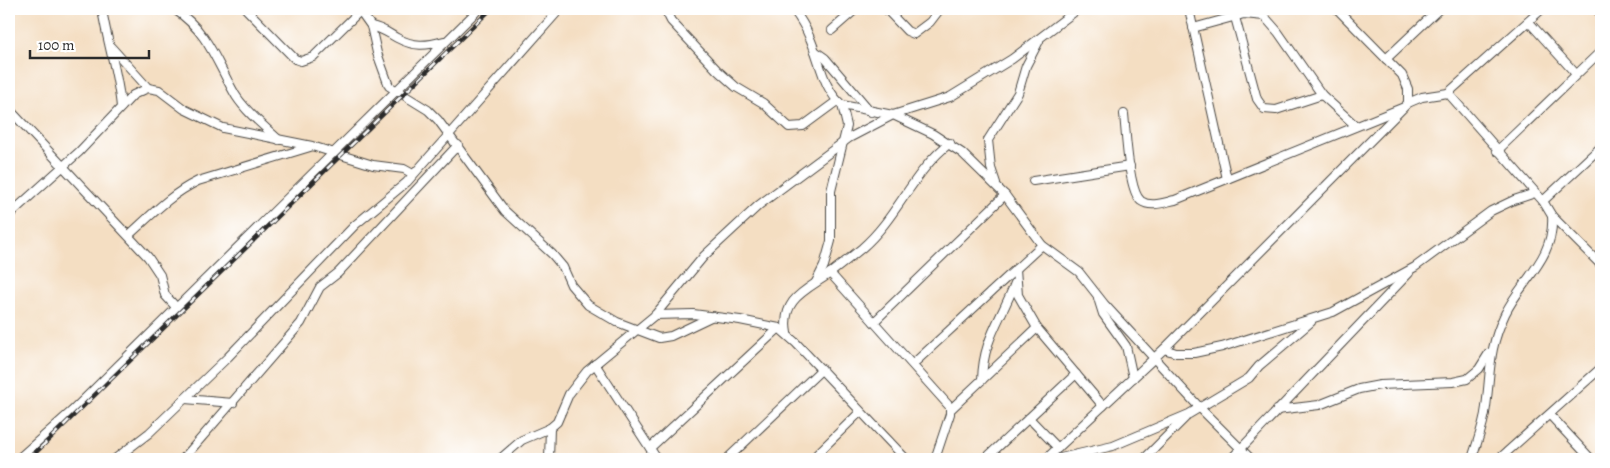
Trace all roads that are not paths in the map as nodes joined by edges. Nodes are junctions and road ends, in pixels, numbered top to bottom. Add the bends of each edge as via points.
1 (102, 9) edge
2 (174, 9) edge
3 (246, 9) edge
4 (479, 9) edge
5 (560, 9) edge
6 (666, 9) edge
7 (793, 9) edge
8 (856, 9) edge
9 (886, 9) edge
10 (940, 9) edge
11 (1189, 9) edge
12 (1337, 9) edge
13 (1439, 9) edge
14 (1542, 9) edge
15 (1596, 9) edge
16 (359, 10) edge
17 (1077, 10) edge
18 (1601, 14) edge
19 (1235, 17) junction
20 (1529, 22) junction
21 (371, 26) junction
22 (1193, 28) junction
23 (832, 30) dead end
24 (1041, 37) junction
25 (446, 41) junction
26 (110, 47) junction
27 (815, 51) junction
28 (1601, 53) edge
29 (1386, 59) junction
30 (1576, 74) junction
31 (148, 88) junction
32 (396, 91) junction
33 (1448, 93) junction
34 (1322, 95) junction
35 (840, 103) junction
36 (1407, 105) junction
37 (121, 107) junction
38 (9, 109) edge
39 (872, 112) junction
40 (1124, 114) dead end
41 (893, 115) junction
42 (1356, 126) junction
43 (450, 134) junction
44 (280, 140) junction
45 (845, 141) junction
46 (950, 143) junction
47 (458, 145) junction
48 (312, 146) junction
49 (1601, 146) edge
50 (1497, 151) junction
51 (334, 152) junction
52 (1595, 152) junction
53 (1601, 160) edge
54 (1130, 166) junction
55 (63, 167) junction
56 (413, 174) junction
57 (1226, 179) junction
58 (1033, 181) dead end
59 (999, 188) junction
60 (1535, 193) junction
61 (1005, 195) junction
62 (1543, 201) junction
63 (12, 206) edge
64 (9, 215) edge
65 (1552, 216) junction
66 (129, 235) junction
67 (1042, 245) junction
68 (1601, 266) edge
69 (1415, 267) junction
70 (1016, 269) junction
71 (830, 273) junction
72 (1016, 281) junction
73 (816, 282) junction
74 (1097, 294) junction
75 (176, 307) junction
76 (655, 315) junction
77 (713, 316) junction
78 (1314, 319) junction
79 (874, 322) junction
80 (779, 328) junction
81 (1037, 328) junction
82 (638, 330) junction
83 (787, 334) junction
84 (1492, 346) junction
85 (1164, 349) junction
86 (1154, 357) junction
87 (595, 364) junction
88 (913, 364) junction
89 (1601, 368) edge
90 (822, 369) junction
91 (1076, 374) junction
92 (1133, 378) junction
93 (982, 380) junction
94 (185, 399) junction
95 (233, 402) junction
96 (1103, 406) junction
97 (1200, 408) junction
98 (951, 409) junction
99 (1277, 410) junction
100 (860, 412) junction
101 (1189, 414) junction
102 (1550, 415) junction
103 (1029, 418) junction
104 (550, 428) junction
105 (650, 448) junction
106 (1058, 448) junction
107 (1241, 449) junction
108 (18, 459) edge
109 (115, 459) edge
110 (183, 459) edge
111 (500, 459) edge
112 (549, 459) edge
113 (657, 459) edge
114 (727, 459) edge
115 (817, 459) edge
116 (906, 459) edge
117 (935, 459) edge
118 (985, 459) edge
119 (1046, 459) edge
120 (1056, 459) edge
121 (1144, 459) edge
122 (1231, 459) edge
123 (1251, 459) edge
124 (1472, 459) edge
125 (1499, 459) edge
126 (1591, 459) edge

1 - 26 street
2 - 44 street via 208,42 237,98
3 - 16 street via 295,59 302,61 313,56
4 - 25 street
5 - 43 street
6 - 35 street via 671,20 717,70 736,87 763,103 789,127 804,126
7 - 27 street
8 - 23 street
9 - 10 street via 914,34
11 - 22 street
12 - 29 street
13 - 29 street
14 - 20 street
15 - 18 street
16 - 21 street
17 - 24 street
19 - 22 street
19 - 34 street via 1264,16
19 - 34 street via 1257,99 1264,109 1276,110
20 - 30 street
20 - 33 street
21 - 25 street via 418,46
21 - 32 street via 388,83
22 - 57 street
24 - 41 street via 950,97
24 - 59 street via 1026,66 1018,93 988,140 992,173
25 - 32 street
26 - 31 street
26 - 37 street
27 - 35 street via 829,89
27 - 39 street via 825,58
28 - 30 street
29 - 36 street via 1405,80
30 - 50 street
31 - 37 street via 139,90
31 - 44 street via 159,90 184,109 223,128
32 - 43 street via 428,110
32 - 51 street
33 - 36 street via 1422,97
33 - 50 street
34 - 42 street
35 - 39 street
35 - 45 street via 847,120
36 - 42 street
36 - 85 street
37 - 55 street
38 - 55 street
39 - 41 street
40 - 54 street
41 - 45 street
41 - 46 street
42 - 57 street
43 - 47 street
43 - 56 street
44 - 48 street
45 - 73 street via 831,192 829,252
45 - 76 street via 741,221 704,256
46 - 59 street
46 - 71 street via 930,163 884,226
47 - 82 street via 505,211 560,263 583,300 604,315
47 - 95 street via 320,287 301,322
48 - 51 street
48 - 66 street via 198,181 174,194
49 - 52 street
50 - 60 street
51 - 56 street
51 - 75 street
52 - 53 street
52 - 62 street
54 - 57 street via 1137,196 1147,204 1176,200
54 - 58 street
55 - 63 street
55 - 66 street
56 - 94 street via 401,188 355,225
59 - 61 street
60 - 62 street
60 - 69 street via 1491,211
61 - 67 street
61 - 79 street
62 - 65 street
63 - 64 street
65 - 68 street
65 - 84 street via 1553,230 1548,247 1506,312
66 - 75 street via 160,275 165,295
67 - 70 street
67 - 74 street via 1070,264
69 - 78 street
69 - 99 street
70 - 72 street
70 - 88 street
71 - 73 street
71 - 79 street
72 - 81 street via 1018,295
72 - 93 street via 987,341 982,358
73 - 83 street via 789,306 784,321
74 - 86 street
74 - 92 street via 1103,314 1126,346
75 - 108 street via 72,411
76 - 77 street
76 - 82 street
77 - 80 street
77 - 82 street via 664,338
78 - 85 street via 1194,353
78 - 97 street via 1283,344 1250,378
79 - 88 street
80 - 83 street
80 - 105 street
81 - 91 street
81 - 93 street
82 - 87 street
83 - 90 street
84 - 99 street via 1479,368 1467,379 1435,384 1380,385 1319,405
84 - 124 street via 1484,419
85 - 86 street
86 - 92 street
86 - 97 street
87 - 104 street via 576,384 557,422
87 - 105 street
88 - 98 street
89 - 102 street
90 - 100 street
90 - 114 street
91 - 96 street
91 - 103 street
92 - 96 street
93 - 98 street
94 - 95 street
94 - 109 street
95 - 110 street
96 - 106 street
97 - 101 street
97 - 107 street
98 - 117 street
99 - 107 street
100 - 115 street via 817,454
100 - 116 street
101 - 120 street via 1113,446
101 - 121 street
102 - 125 street
102 - 126 street
103 - 106 street
103 - 118 street
104 - 111 street via 522,440
104 - 112 street
105 - 113 street
106 - 119 street
107 - 122 street
107 - 123 street

